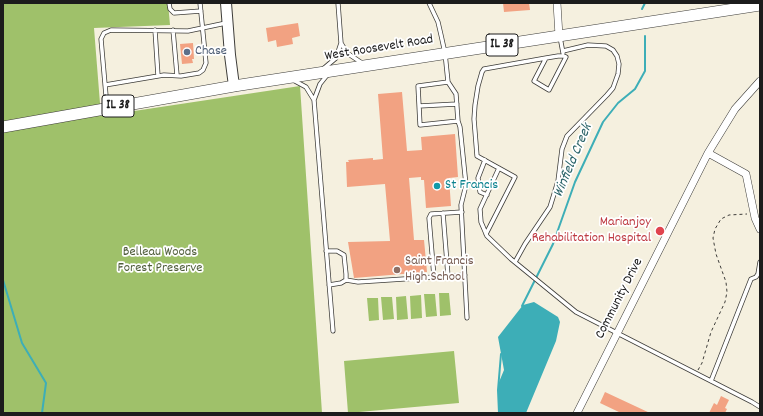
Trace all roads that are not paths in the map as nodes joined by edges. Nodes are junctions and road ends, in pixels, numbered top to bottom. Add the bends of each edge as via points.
1 (169, 3) edge
2 (200, 3) edge
3 (226, 3) edge
4 (338, 3) edge
5 (429, 3) edge
6 (557, 3) edge
7 (760, 5) edge
8 (200, 11) junction
9 (227, 23) junction
10 (202, 28) junction
11 (155, 30) junction
12 (173, 30) junction
13 (560, 36) junction
14 (341, 43) junction
15 (563, 51) junction
16 (445, 54) junction
17 (564, 56) junction
18 (546, 58) junction
19 (366, 66) junction
20 (330, 71) junction
21 (318, 73) junction
22 (177, 75) junction
23 (158, 76) junction
24 (288, 78) junction
25 (760, 81) edge
26 (448, 82) junction
27 (105, 85) junction
28 (234, 86) junction
29 (314, 100) junction
30 (457, 104) junction
31 (419, 106) junction
32 (107, 108) junction
33 (458, 122) junction
34 (3, 127) edge
35 (708, 153) junction
36 (485, 160) junction
37 (499, 168) junction
38 (487, 195) junction
39 (462, 212) junction
40 (443, 214) junction
41 (760, 229) edge
42 (486, 234) junction
43 (326, 251) junction
44 (515, 262) junction
45 (760, 262) edge
46 (760, 269) edge
47 (465, 275) junction
48 (448, 276) junction
49 (434, 277) junction
50 (346, 280) junction
51 (329, 285) junction
52 (467, 318) dead end
53 (333, 331) dead end
54 (617, 334) junction
55 (711, 381) junction
56 (760, 407) edge
57 (577, 413) edge

1 - 8 lane via 174,13
2 - 8 lane
3 - 9 main road
4 - 14 lane
5 - 16 lane via 438,22
6 - 13 street
7 - 13 main road, West Roosevelt Road / IL 38
8 - 10 lane
9 - 10 lane
9 - 28 main road
10 - 12 lane via 188,31
10 - 22 lane via 206,56 203,70 199,73
11 - 12 lane
11 - 23 lane
11 - 27 lane via 111,30 104,33 101,39
12 - 22 lane
13 - 15 lane
13 - 16 main road, West Roosevelt Road / IL 38
14 - 19 lane via 347,53
14 - 21 lane via 336,58
15 - 17 lane
15 - 44 lane via 588,45 606,46 617,56 618,74 608,95 567,136 550,207
16 - 19 main road, West Roosevelt Road / IL 38
16 - 26 lane
17 - 18 lane
17 - 18 lane via 566,57 550,90 534,81
18 - 36 lane via 484,69 482,72 474,118 477,156
19 - 20 main road, West Roosevelt Road / IL 38
20 - 21 main road, West Roosevelt Road / IL 38
20 - 29 lane via 320,84
21 - 24 main road, West Roosevelt Road / IL 38
22 - 23 lane
23 - 27 lane
24 - 28 main road, West Roosevelt Road / IL 38
24 - 29 lane via 306,87
25 - 35 street, Community Drive via 735,109
26 - 30 lane via 456,94
26 - 31 lane via 418,86
27 - 32 lane
28 - 32 main road, West Roosevelt Road / IL 38
29 - 43 lane
30 - 31 lane
30 - 33 lane
31 - 33 lane via 420,125
32 - 34 main road, West Roosevelt Road / IL 38
33 - 39 lane via 466,185 461,205
35 - 41 street via 746,174 754,214
35 - 54 street, Community Drive
36 - 37 lane
36 - 38 lane via 478,178 480,192
37 - 38 lane
37 - 42 lane via 515,177
38 - 42 lane via 480,209 481,222
39 - 40 lane
39 - 47 lane
40 - 48 lane
40 - 49 lane via 432,214 429,221
42 - 44 lane
43 - 50 lane via 337,250 344,255
43 - 51 lane
44 - 54 lane via 576,312
45 - 46 lane
46 - 55 lane via 756,277 751,279
47 - 48 lane
47 - 52 lane
48 - 49 lane
49 - 50 lane via 358,282
50 - 51 lane
51 - 53 lane
54 - 55 lane
54 - 57 street, Community Drive
55 - 56 lane

